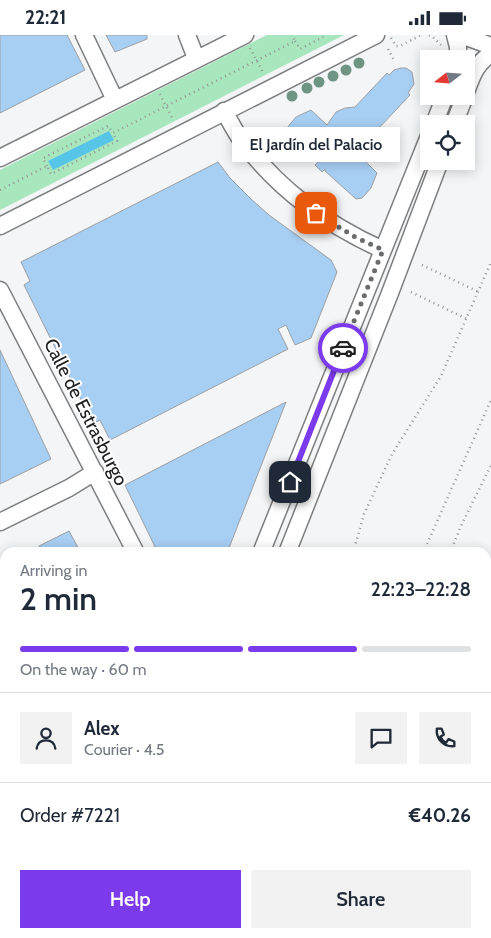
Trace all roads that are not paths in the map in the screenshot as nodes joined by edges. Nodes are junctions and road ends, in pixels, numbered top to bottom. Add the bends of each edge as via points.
1 (84, 35) edge
2 (188, 35) edge
3 (376, 35) edge
4 (455, 35) edge
5 (461, 35) edge
6 (247, 40) edge
7 (491, 46) edge
8 (458, 50) edge
9 (491, 54) edge
10 (196, 58) junction
11 (475, 70) edge
12 (116, 99) junction
13 (224, 111) junction
14 (0, 158) edge
15 (420, 158) edge
16 (437, 170) edge
17 (0, 226) edge
18 (383, 250) junction
19 (0, 290) edge
20 (95, 472) junction
21 (0, 522) edge
22 (133, 547) edge
23 (263, 547) edge
24 (289, 547) edge

1 - 12 street
2 - 10 street
3 - 13 street
4 - 8 street
5 - 7 street
6 - 10 street
9 - 11 street
10 - 12 street
12 - 14 street
13 - 17 street
13 - 18 street via 241,139 286,189 328,222
15 - 18 street
16 - 24 street
18 - 23 street
19 - 20 street, Calle de Estrasburgo
20 - 21 street
20 - 22 street, Calle de Estrasburgo

